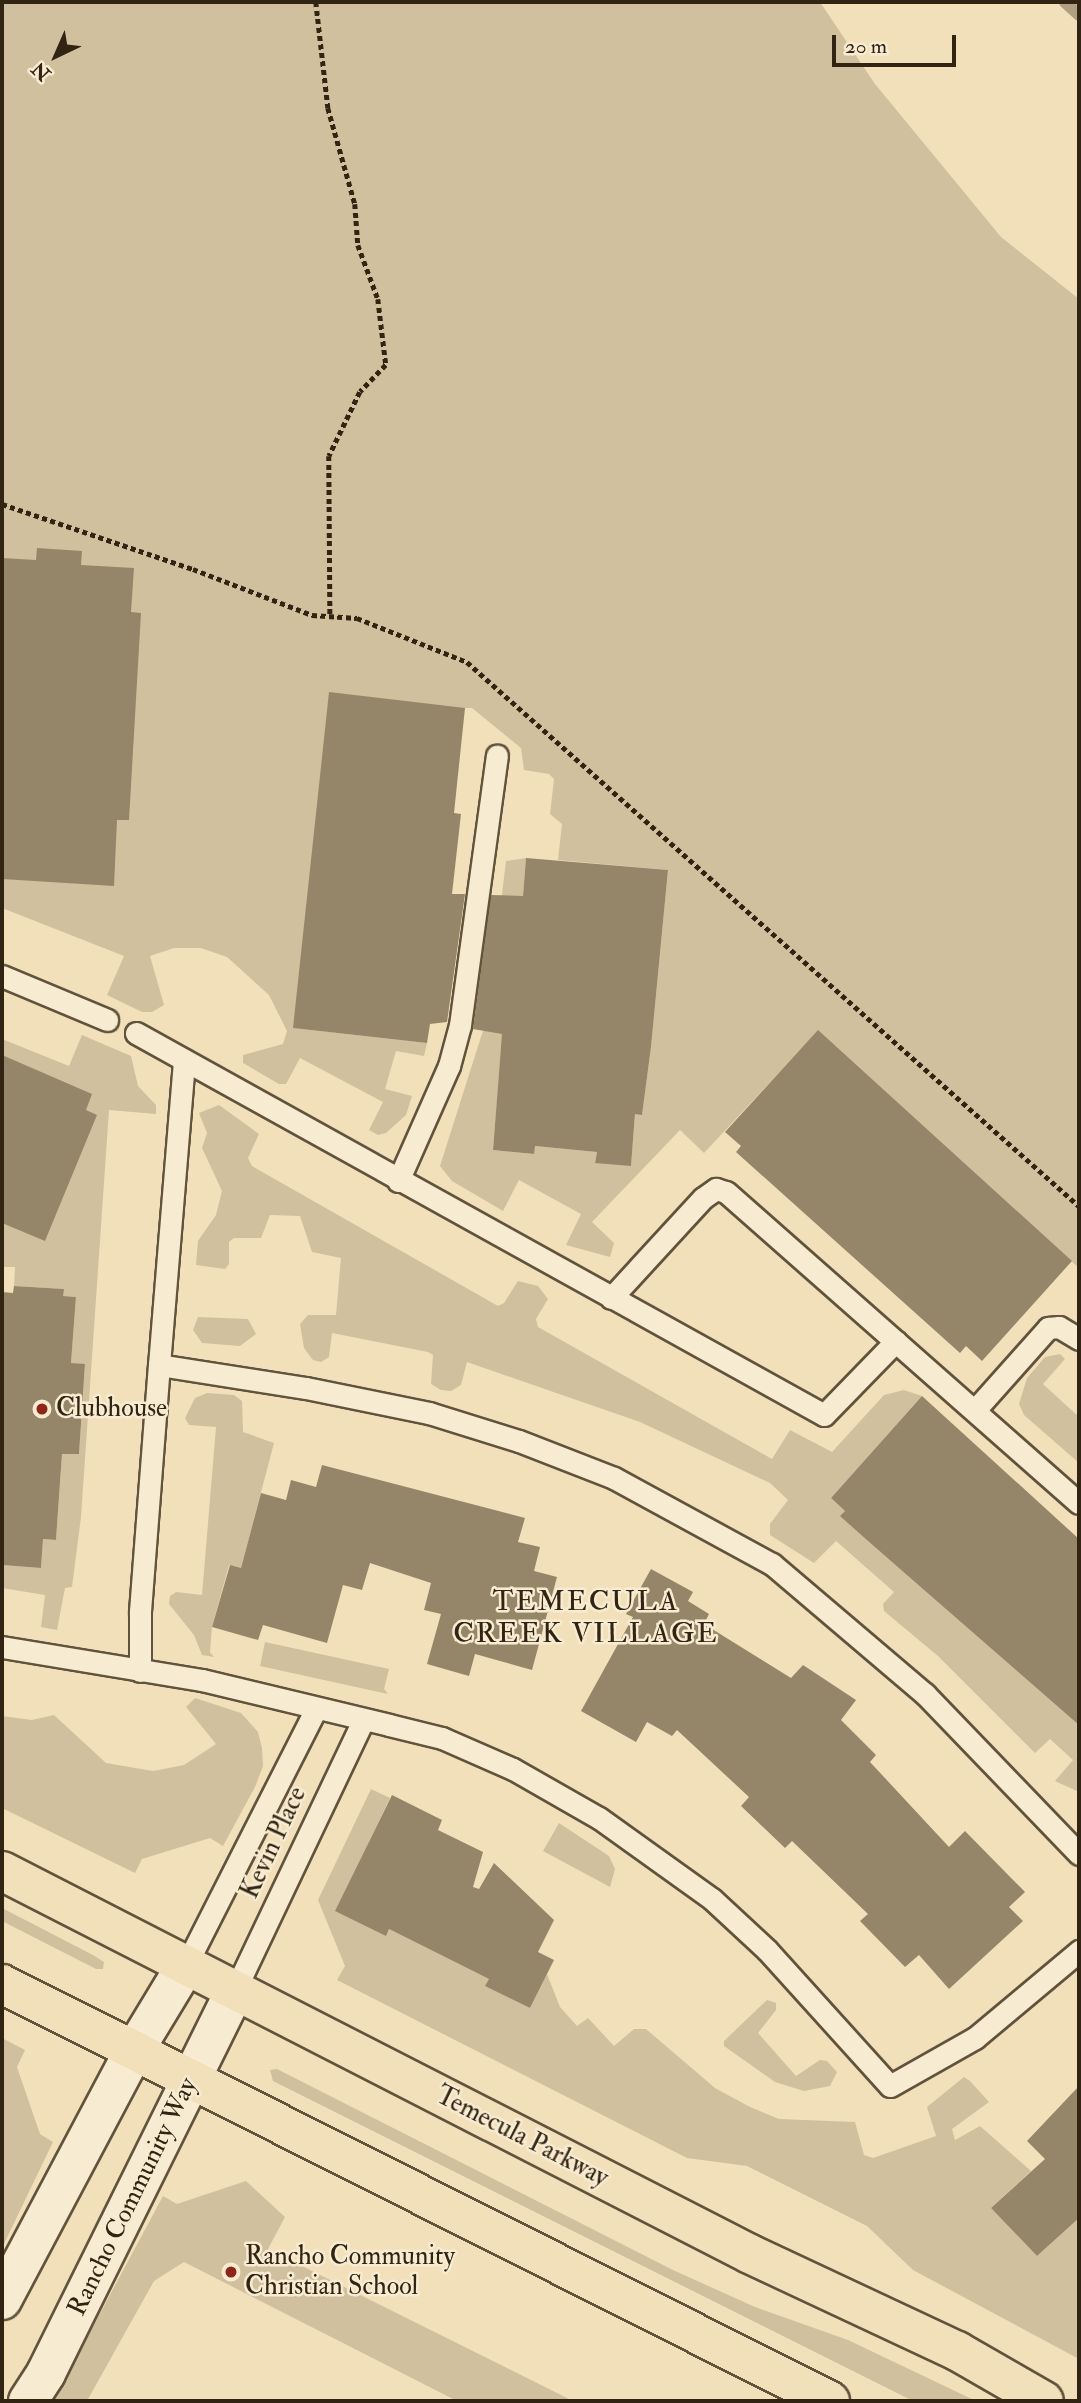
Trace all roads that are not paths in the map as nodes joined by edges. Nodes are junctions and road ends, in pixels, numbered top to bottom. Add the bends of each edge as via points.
1 (497, 756) dead end
2 (2, 976) edge
3 (107, 1020) dead end
4 (136, 1032) dead end
5 (184, 1060) junction
6 (398, 1181) junction
7 (611, 1298) junction
8 (1079, 1339) edge
9 (896, 1341) junction
10 (159, 1364) junction
11 (975, 1410) junction
12 (1079, 1503) edge
13 (2, 1647) edge
14 (140, 1671) junction
15 (316, 1709) junction
16 (363, 1720) junction
17 (1079, 1854) edge
18 (2, 1871) edge
19 (1079, 1951) edge
20 (186, 1965) junction
21 (2, 1984) edge
22 (235, 1990) junction
23 (134, 2051) junction
24 (191, 2079) junction
25 (2, 2300) edge
26 (28, 2401) edge
27 (830, 2401) edge
28 (1044, 2401) edge

1 - 6 lane via 460,1025 449,1066
2 - 3 lane
4 - 5 lane
5 - 6 lane
5 - 10 lane
6 - 7 lane
7 - 9 lane via 824,1415
7 - 9 lane via 716,1189 726,1192
8 - 11 lane via 1059,1326 1048,1328
9 - 11 lane
10 - 14 lane
10 - 17 lane via 429,1413 614,1478 772,1564 841,1619 925,1694
11 - 12 lane
13 - 14 lane
14 - 15 lane via 202,1680
15 - 16 lane
15 - 20 lane, Kevin Place
16 - 19 lane via 442,1738 513,1769 659,1858 767,1950 890,2086 975,2038
16 - 22 lane, Kevin Place
18 - 20 main road, Temecula Parkway
20 - 22 main road, Temecula Parkway
20 - 23 street
21 - 23 main road
22 - 24 street, Rancho Community Way
22 - 28 main road, Temecula Parkway via 750,2254 957,2351
23 - 24 main road
23 - 25 street
24 - 26 street, Rancho Community Way
24 - 27 main road

